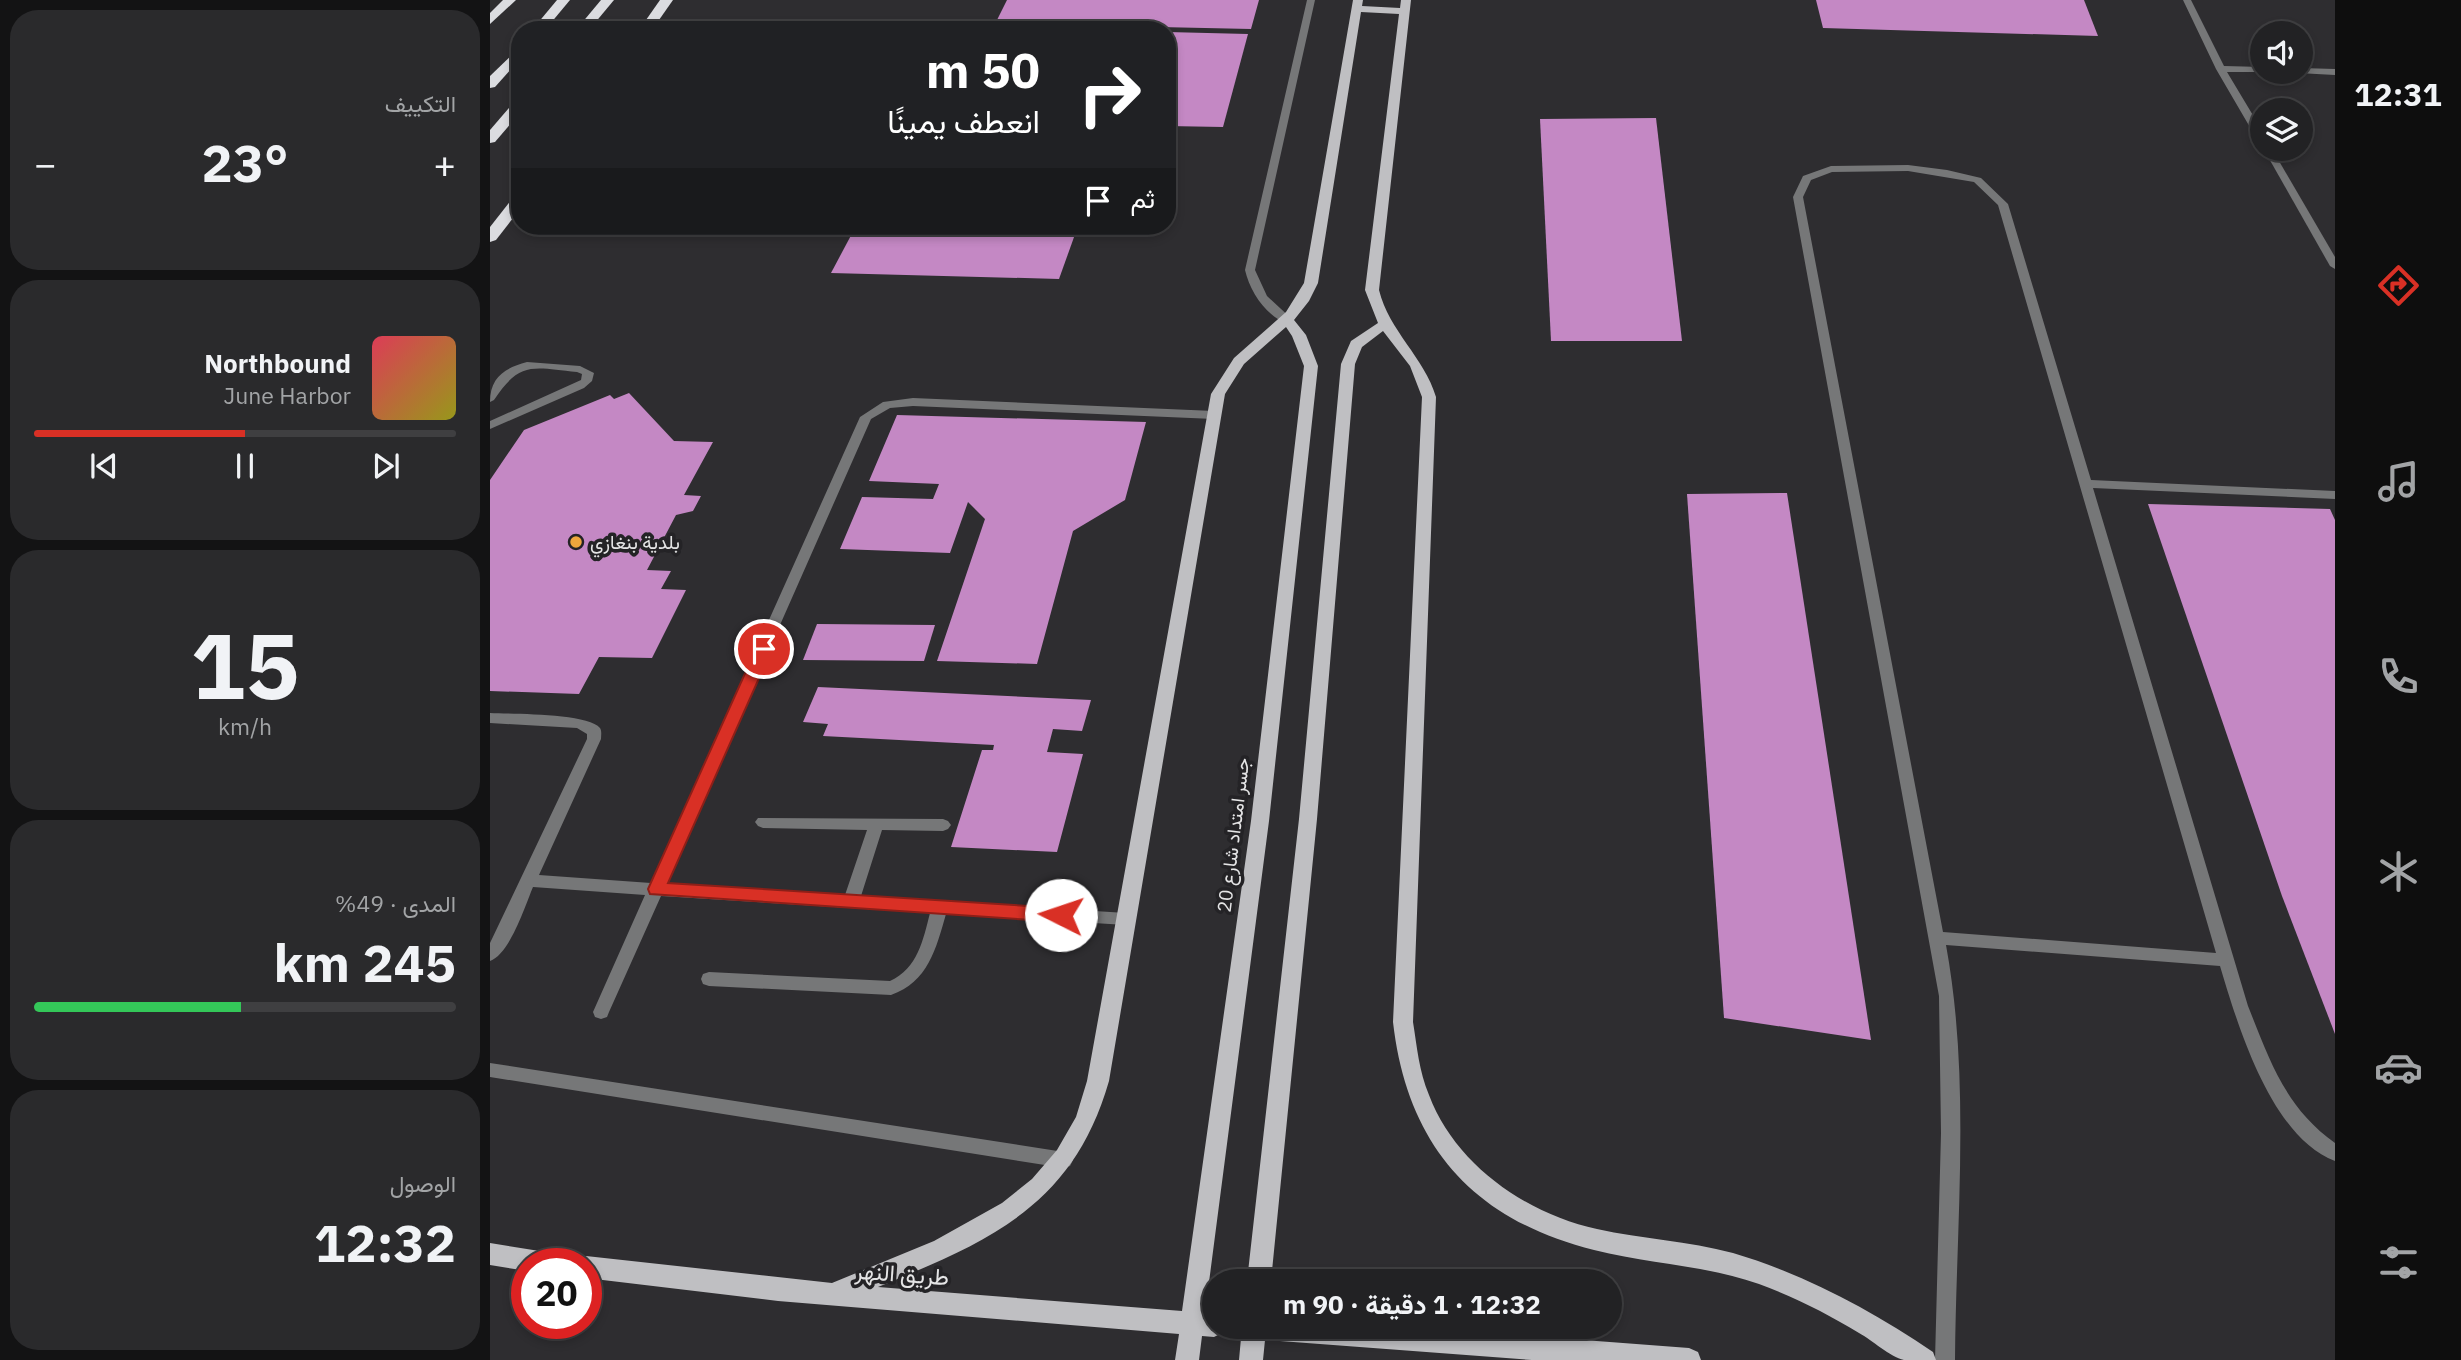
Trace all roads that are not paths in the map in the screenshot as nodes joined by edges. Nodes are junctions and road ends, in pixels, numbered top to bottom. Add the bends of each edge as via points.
1 (510, 0) edge
2 (564, 0) edge
3 (608, 0) edge
4 (667, 0) edge
5 (1311, 0) edge
6 (2188, 0) edge
7 (1357, 4) edge
8 (1406, 6) edge
9 (490, 20) edge
10 (546, 21) edge
11 (590, 21) edge
12 (652, 21) edge
13 (511, 61) edge
14 (2221, 69) junction
15 (2250, 70) edge
16 (2313, 71) edge
17 (2335, 72) edge
18 (490, 84) edge
19 (511, 114) edge
20 (2250, 119) edge
21 (490, 139) edge
22 (2274, 161) edge
23 (511, 210) edge
24 (490, 237) edge
25 (2335, 266) edge
26 (1287, 321) junction
27 (1385, 325) junction
28 (490, 398) edge
29 (1214, 415) junction
30 (490, 425) edge
31 (2085, 484) junction
32 (2335, 495) edge
33 (490, 718) edge
34 (763, 822) dead end
35 (876, 824) junction
36 (943, 825) dead end
37 (530, 881) junction
38 (657, 889) junction
39 (851, 902) junction
40 (940, 907) junction
41 (1126, 919) junction
42 (1936, 937) junction
43 (490, 954) edge
44 (2226, 960) junction
45 (709, 979) dead end
46 (601, 1012) dead end
47 (490, 1070) edge
48 (2335, 1153) edge
49 (1063, 1160) junction
50 (490, 1254) edge
51 (511, 1257) edge
52 (602, 1269) edge
53 (1260, 1269) edge
54 (833, 1294) junction
55 (1202, 1324) edge
56 (1253, 1339) edge
57 (1410, 1339) edge
58 (1186, 1360) edge
59 (1251, 1360) edge
60 (1689, 1360) edge
61 (1924, 1360) edge
62 (1945, 1360) edge

1 - 9 highway
2 - 10 highway
3 - 11 highway
4 - 12 highway
5 - 26 street via 1250,270 1254,288
6 - 14 street
7 - 8 main road
7 - 26 main road via 1311,284 1304,303
8 - 27 main road via 1372,290
13 - 18 highway
14 - 15 street
14 - 20 street
16 - 17 street
19 - 21 highway
22 - 25 street
23 - 24 highway
26 - 29 main road via 1242,354 1226,373
26 - 58 main road, جسر امتداد شارع 20 via 1299,335 1311,366 1260,821
27 - 53 main road via 1357,342 1348,364 1308,819
27 - 61 main road via 1415,359 1429,397 1404,1022 1405,1058 1415,1094 1433,1129 1492,1193 1531,1217 1575,1234 1732,1264 1805,1290 1876,1327
28 - 30 street via 502,376 524,366 588,373 580,386
29 - 38 street via 913,402 887,405 866,417
29 - 41 main road
31 - 32 street
31 - 42 street via 2003,204 1993,192 1977,180 1908,168 1830,169 1807,178 1798,197
31 - 44 street
33 - 37 street via 579,723 594,731 592,747
34 - 35 street
35 - 36 street
35 - 39 street
37 - 38 street
37 - 43 street
38 - 39 street
38 - 46 street
39 - 40 street
40 - 41 street
40 - 45 street via 917,974 891,988
41 - 49 main road via 1098,1081 1086,1121
42 - 44 street
42 - 62 street via 1947,996 1952,1073
44 - 48 street via 2275,1095 2314,1139
47 - 49 street
49 - 54 main road via 1008,1214 964,1239
50 - 51 main road
52 - 54 main road, طريق النهر
54 - 55 main road, طريق النهر
56 - 59 main road
57 - 60 main road

